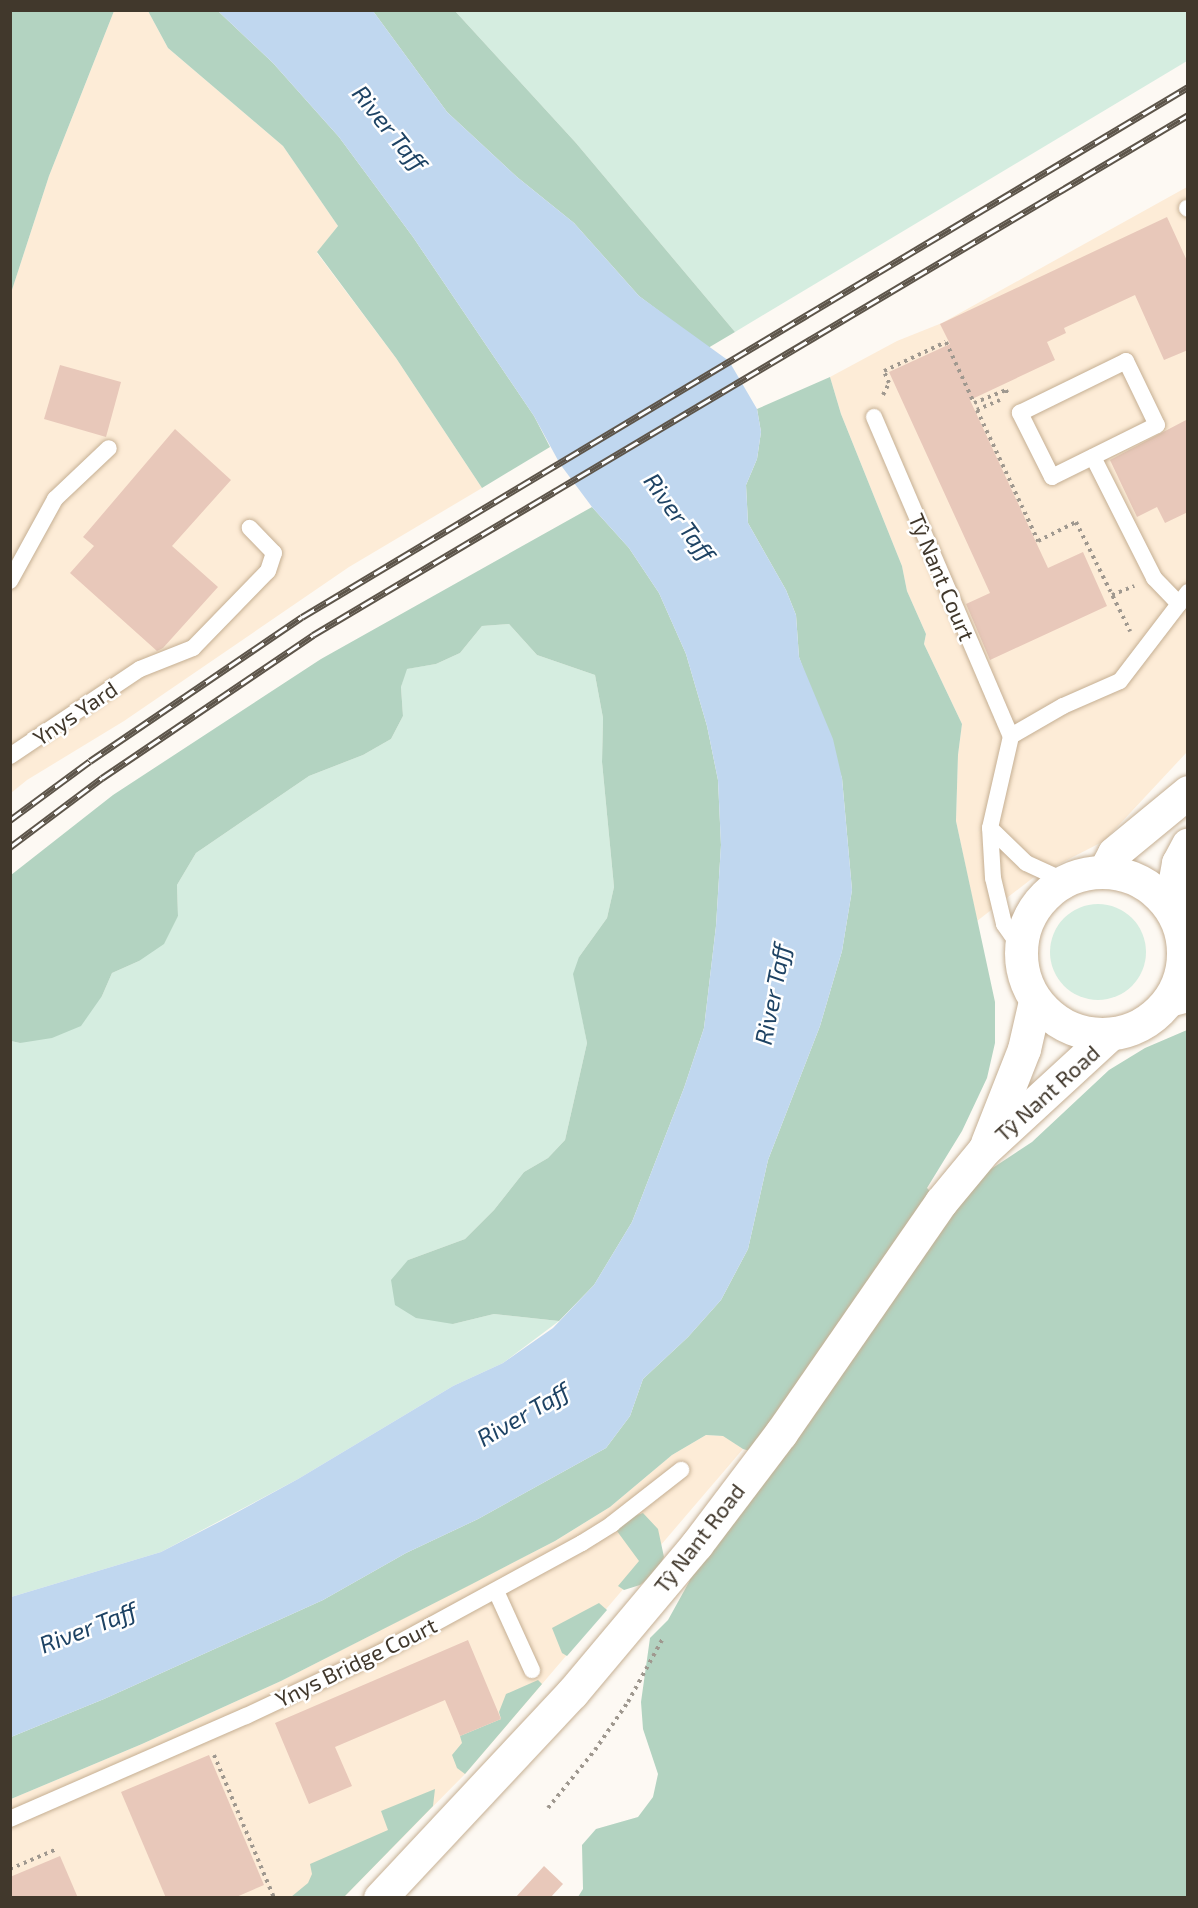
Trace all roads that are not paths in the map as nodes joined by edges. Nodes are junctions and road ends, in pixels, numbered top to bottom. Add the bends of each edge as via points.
1 (874, 417) dead end
2 (110, 448) dead end
3 (1093, 457) junction
4 (250, 528) dead end
5 (10, 581) edge
6 (1183, 598) edge
7 (1011, 736) junction
8 (10, 756) edge
9 (1188, 792) edge
10 (990, 828) junction
11 (1188, 844) edge
12 (1104, 872) junction
13 (1063, 880) junction
14 (1170, 907) junction
15 (1020, 947) junction
16 (1185, 953) edge
17 (1035, 1001) junction
18 (1173, 1008) edge
19 (1109, 1035) junction
20 (984, 1150) junction
21 (681, 1470) dead end
22 (496, 1592) junction
23 (532, 1670) dead end
24 (10, 1819) edge
25 (380, 1898) edge

1 - 7 lane, Tŷ Nant Court
2 - 5 lane via 55,499
3 - 3 lane via 1052,477 1020,413 1126,361 1157,425
3 - 6 lane via 1154,578
4 - 8 lane, Ynys Yard via 274,553 268,571 193,648 140,669
6 - 7 lane via 1120,681 1063,706
7 - 10 lane
9 - 12 main road via 1114,853
10 - 13 lane via 1026,863
10 - 15 lane via 993,878 1004,924
11 - 14 main road via 1178,863
12 - 13 main road, Tŷ Nant Road
12 - 14 main road, Tŷ Nant Road via 1118,873 1150,886
13 - 15 main road, Tŷ Nant Road via 1040,898 1025,922
14 - 16 main road, Tŷ Nant Road
15 - 17 main road, Tŷ Nant Road via 1022,975
16 - 18 main road, Tŷ Nant Road
17 - 19 main road, Tŷ Nant Road via 1055,1021 1072,1029
17 - 20 main road, Tŷ Nant Road via 1024,1049
18 - 19 main road, Tŷ Nant Road via 1135,1028
19 - 20 main road, Tŷ Nant Road
20 - 25 main road, Tŷ Nant Road via 941,1202 781,1433 697,1544 572,1693
21 - 22 lane, Ynys Bridge Court via 612,1524
22 - 23 lane
22 - 24 lane, Ynys Bridge Court via 380,1653

